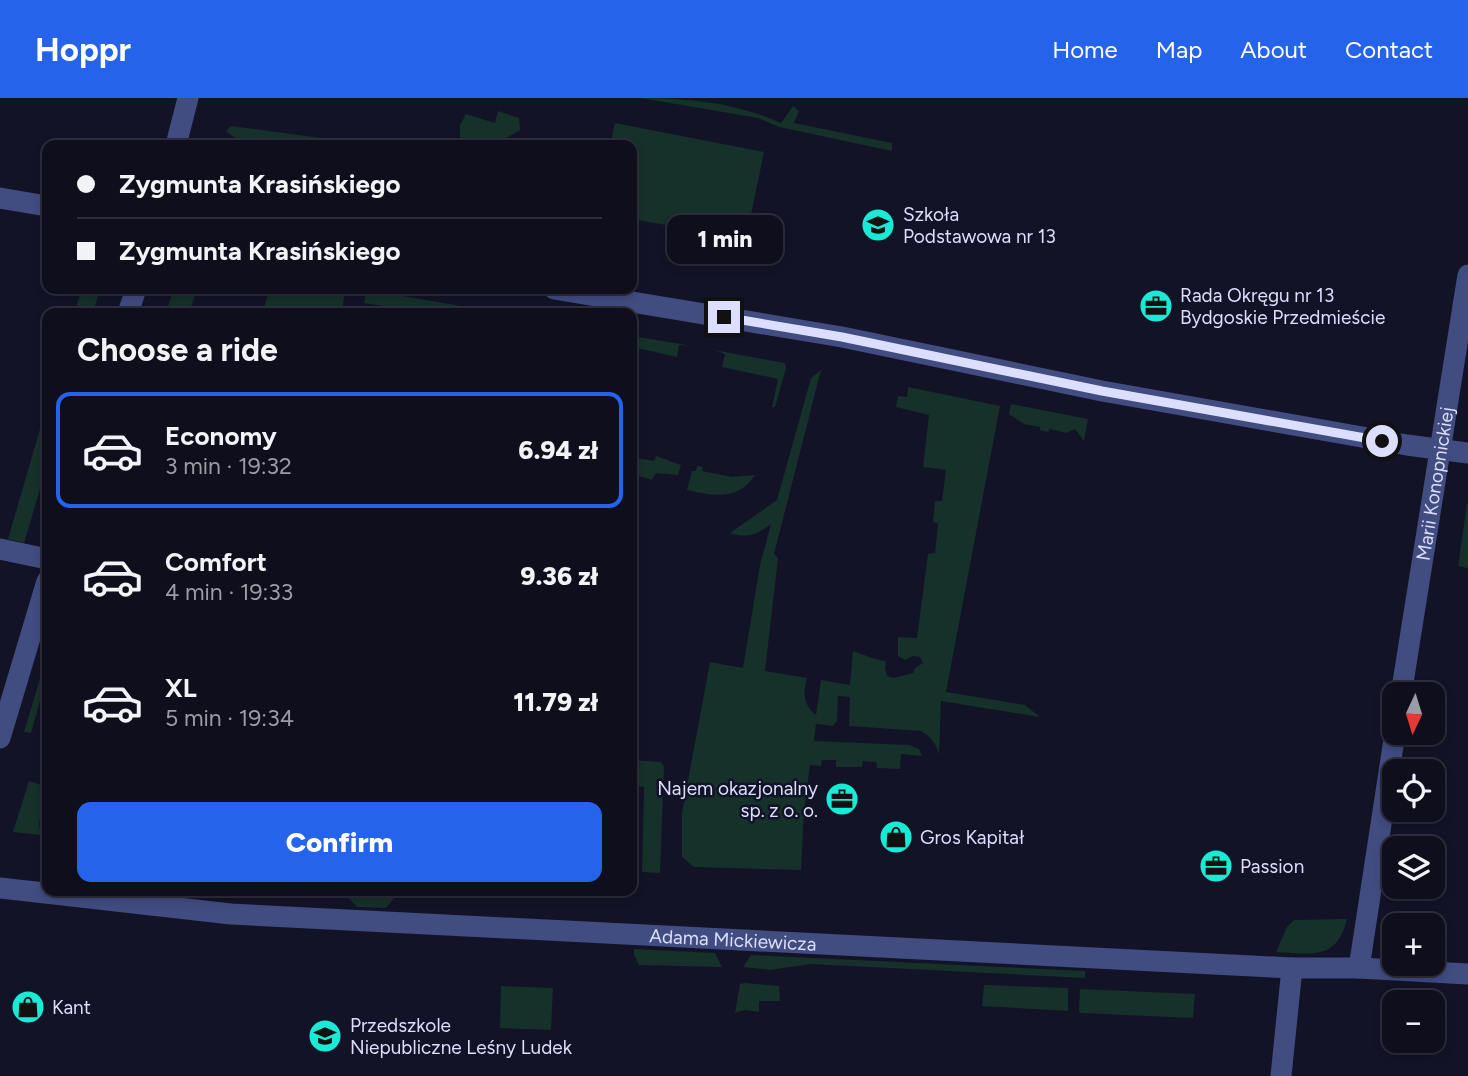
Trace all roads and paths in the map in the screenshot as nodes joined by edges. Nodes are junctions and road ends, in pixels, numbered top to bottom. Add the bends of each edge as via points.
1 (188, 98) edge
2 (177, 140) edge
3 (0, 198) edge
4 (42, 205) edge
5 (1468, 275) edge
6 (584, 294) edge
7 (1440, 451) junction
8 (1468, 453) edge
9 (0, 549) edge
10 (42, 558) edge
11 (42, 598) edge
12 (1403, 682) edge
13 (0, 738) edge
14 (1393, 746) edge
15 (0, 888) edge
16 (42, 893) edge
17 (68, 896) edge
18 (1292, 968) junction
19 (1359, 968) junction
20 (1468, 974) edge
21 (1281, 1076) edge

1 - 2 street
3 - 4 street
5 - 7 street, Marii Konopnickiej
6 - 7 street via 822,333 1101,396
7 - 8 street
7 - 12 street, Marii Konopnickiej
9 - 10 street
11 - 13 street
14 - 19 street
15 - 16 street, Adama Mickiewicza
17 - 18 street, Adama Mickiewicza via 231,915
18 - 19 street, Adama Mickiewicza
18 - 21 street
19 - 20 street, Adama Mickiewicza

